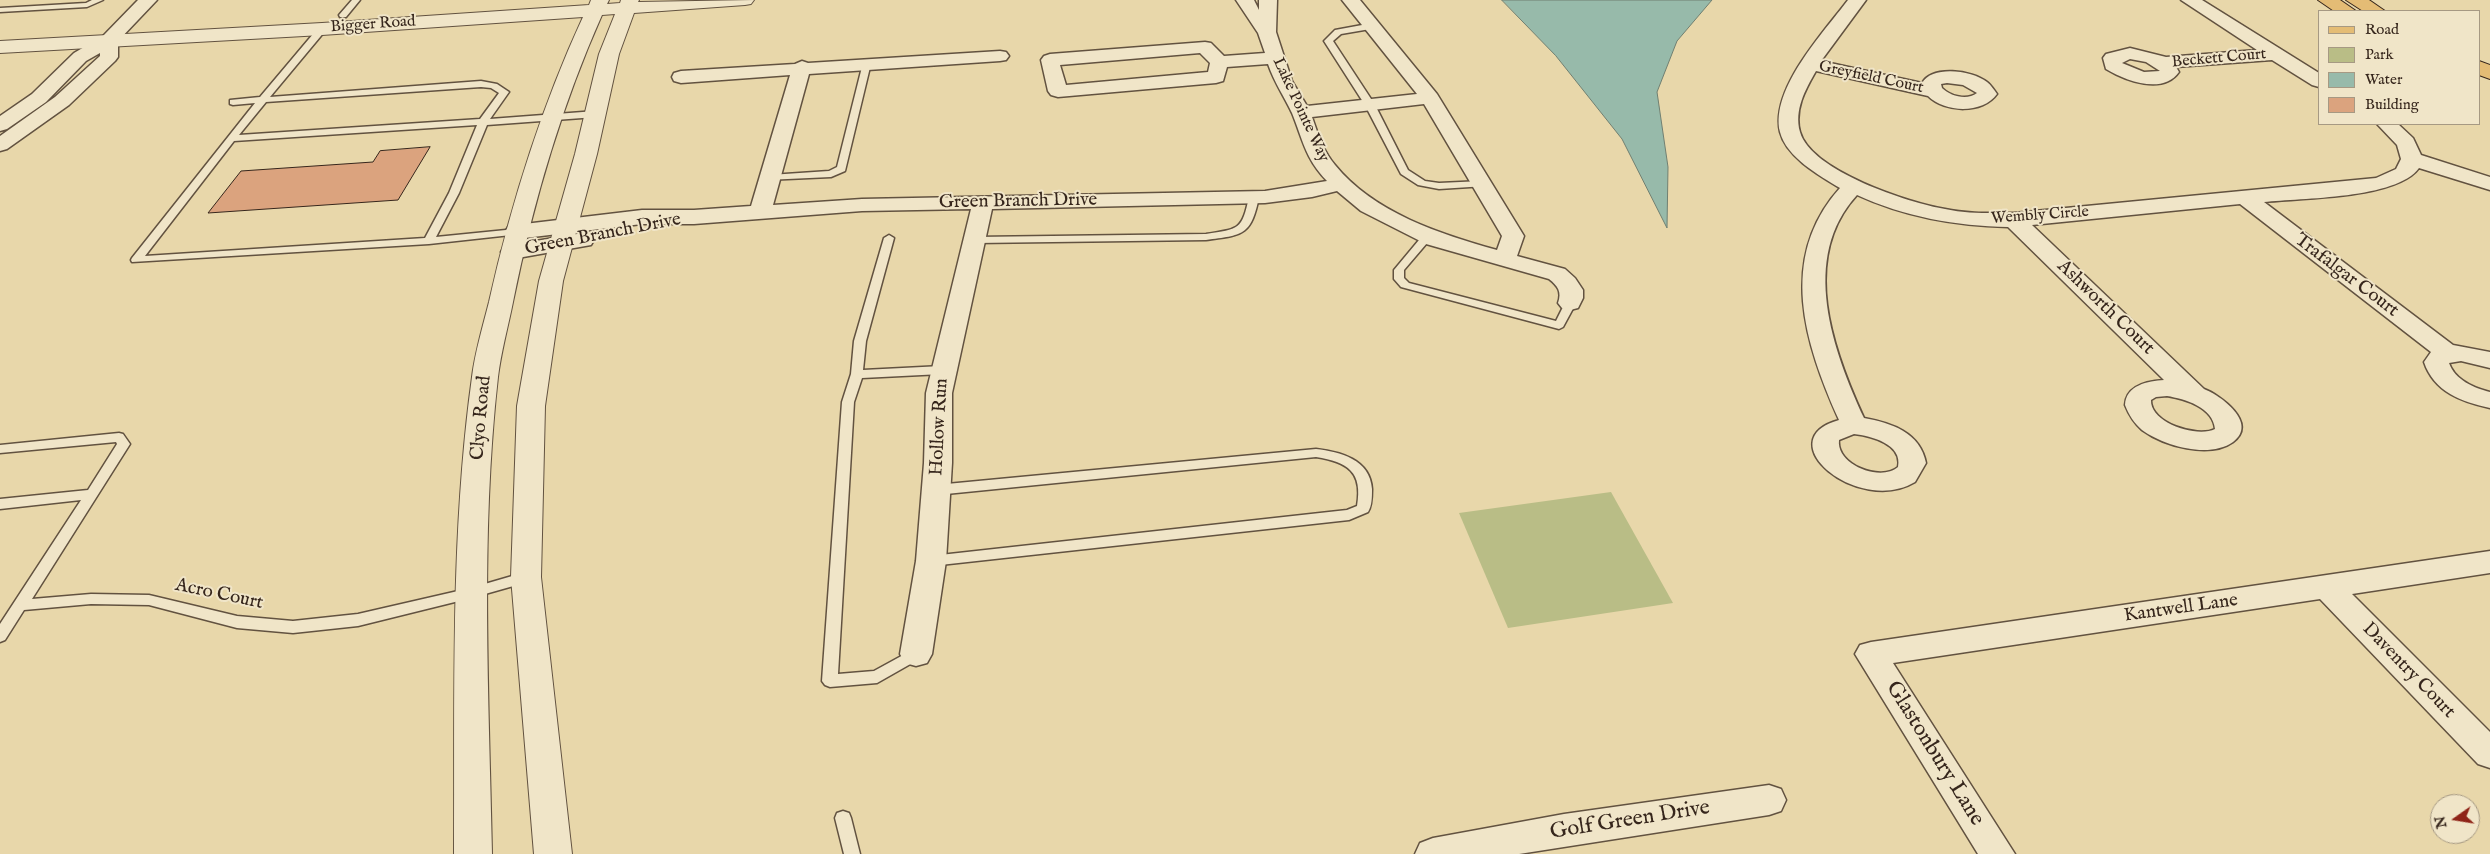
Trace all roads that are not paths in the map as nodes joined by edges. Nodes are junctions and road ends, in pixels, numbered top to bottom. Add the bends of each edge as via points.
1 (99, 0) edge
2 (148, 0) edge
3 (356, 0) edge
4 (562, 0) edge
5 (745, 0) edge
6 (1245, 0) edge
7 (1268, 0) edge
8 (1352, 0) edge
9 (1857, 0) edge
10 (2190, 0) edge
11 (2327, 0) edge
12 (2355, 0) edge
13 (629, 4) edge
14 (599, 5) edge
15 (0, 10) edge
16 (2345, 10) edge
17 (2374, 10) edge
18 (343, 14) junction
19 (1373, 26) junction
20 (322, 29) junction
21 (1267, 32) junction
22 (114, 34) junction
23 (0, 37) edge
24 (0, 48) edge
25 (2274, 54) junction
26 (1000, 56) dead end
27 (1274, 58) junction
28 (1219, 62) junction
29 (867, 63) junction
30 (1810, 64) junction
31 (2164, 64) dead end
32 (802, 67) junction
33 (681, 76) dead end
34 (2318, 80) edge
35 (1933, 91) dead end
36 (1430, 98) junction
37 (263, 100) junction
38 (233, 102) dead end
39 (1370, 105) junction
40 (1301, 112) junction
41 (596, 114) junction
42 (551, 118) junction
43 (483, 122) junction
44 (0, 125) edge
45 (2388, 125) edge
46 (231, 138) junction
47 (0, 145) edge
48 (2412, 160) junction
49 (770, 178) junction
50 (1341, 184) junction
51 (1482, 184) junction
52 (2490, 184) edge
53 (1853, 187) junction
54 (2244, 197) junction
55 (1254, 198) junction
56 (983, 203) junction
57 (760, 212) junction
58 (2014, 220) junction
59 (563, 235) junction
60 (1428, 236) junction
61 (889, 238) dead end
62 (429, 240) junction
63 (976, 240) junction
64 (514, 242) junction
65 (1504, 260) junction
66 (1570, 303) joint
67 (2449, 354) junction
68 (2490, 360) edge
69 (942, 370) junction
70 (857, 374) junction
71 (2196, 396) dead end
72 (2490, 400) edge
73 (1854, 425) dead end
74 (0, 449) edge
75 (936, 490) junction
76 (92, 494) junction
77 (0, 504) edge
78 (931, 561) junction
79 (2490, 562) edge
80 (526, 577) junction
81 (2326, 587) junction
82 (471, 593) junction
83 (20, 605) junction
84 (0, 636) edge
85 (916, 654) joint
86 (1871, 654) joint
87 (2490, 754) edge
88 (1768, 800) dead end
89 (843, 818) dead end
90 (1468, 852) edge
91 (473, 854) edge
92 (553, 854) edge
93 (852, 854) edge
94 (1432, 854) edge
95 (1997, 854) edge

1 - 15 lane via 87,5
2 - 22 street
3 - 18 lane
4 - 18 street, Bigger Road
5 - 13 street, Bigger Road
6 - 21 street, Lake Pointe Way
7 - 21 street, Lake Pointe Way
8 - 19 street
9 - 30 street, Wembly Circle via 1817,50
10 - 25 street
11 - 16 main road
12 - 17 main road
13 - 14 street, Bigger Road
13 - 41 street via 609,54
14 - 20 street, Bigger Road
14 - 42 street, Clyo Road
18 - 22 street, Bigger Road
19 - 36 street
19 - 39 lane via 1338,32 1328,41
20 - 22 street, Bigger Road
20 - 37 lane
21 - 27 street, Lake Pointe Way
22 - 23 street, Bigger Road
22 - 24 street, Bigger Road
22 - 44 street via 80,57 38,98
22 - 47 street via 109,56 62,101
25 - 31 street, Beckett Court
25 - 34 street
26 - 29 street
27 - 28 street
27 - 40 street, Lake Pointe Way
28 - 28 street via 1216,77 1058,91 1050,60 1205,47
29 - 32 street
29 - 49 lane via 842,169 831,174
30 - 35 street, Greyfield Court
30 - 53 street, Wembly Circle via 1788,112 1790,130 1800,149 1812,161
32 - 33 street
32 - 49 street
36 - 39 street
36 - 51 street
37 - 38 lane
37 - 43 lane via 481,84 494,86 504,92 503,96
37 - 46 lane
39 - 40 street
39 - 51 lane via 1404,172 1412,178 1439,186
40 - 50 street, Lake Pointe Way via 1312,145
41 - 42 lane
41 - 59 street
42 - 43 lane
42 - 64 street, Clyo Road
43 - 46 lane
43 - 62 lane via 454,193
45 - 48 street via 2408,145
46 - 62 lane via 136,260
48 - 52 street
48 - 54 street, Wembly Circle via 2404,174 2379,184
49 - 57 street
50 - 55 street, Green Branch Drive via 1291,195
50 - 60 street, Lake Pointe Way via 1369,206
51 - 65 street via 1513,236
53 - 58 street, Wembly Circle via 1884,200 1945,216
53 - 73 street via 1838,201 1820,240 1813,277 1813,307 1828,368
54 - 58 street, Wembly Circle
54 - 67 street, Trafalgar Court
55 - 56 street, Green Branch Drive
55 - 63 lane via 1248,223 1224,235
56 - 57 street, Green Branch Drive via 862,205
56 - 63 street, Hollow Run
57 - 59 street, Green Branch Drive via 694,218 639,231
58 - 71 street, Ashworth Court
59 - 64 street, Green Branch Drive
59 - 80 street via 551,281 530,406
60 - 65 street, Lake Pointe Way
60 - 66 lane via 1399,270 1399,279 1404,285 1560,325
61 - 70 lane via 860,341
62 - 64 lane
63 - 69 street, Hollow Run
64 - 82 street, Clyo Road via 485,376
65 - 66 street, Lake Pointe Way via 1546,268 1558,274 1571,288
67 - 68 street via 2474,355
67 - 72 street via 2436,362 2444,378 2470,394
69 - 70 lane
69 - 75 street, Hollow Run
70 - 85 lane via 848,402 830,681 877,677
74 - 76 lane via 119,437 124,444
75 - 78 street, Hollow Run
75 - 78 lane via 1316,453 1338,455 1349,461 1361,471 1366,483 1363,509 1349,515
76 - 77 lane
76 - 83 lane
78 - 85 street, Hollow Run
79 - 81 street, Kantwell Lane
80 - 82 lane, Acro Court
80 - 92 street
81 - 86 street, Kantwell Lane
81 - 87 street, Daventry Court
82 - 83 lane, Acro Court via 358,620 294,627 236,622 149,600 92,599
82 - 91 street, Clyo Road
83 - 84 lane
86 - 95 street, Glastonbury Lane
88 - 90 street, Golf Green Drive via 1564,830
89 - 93 lane
90 - 94 street, Golf Green Drive

